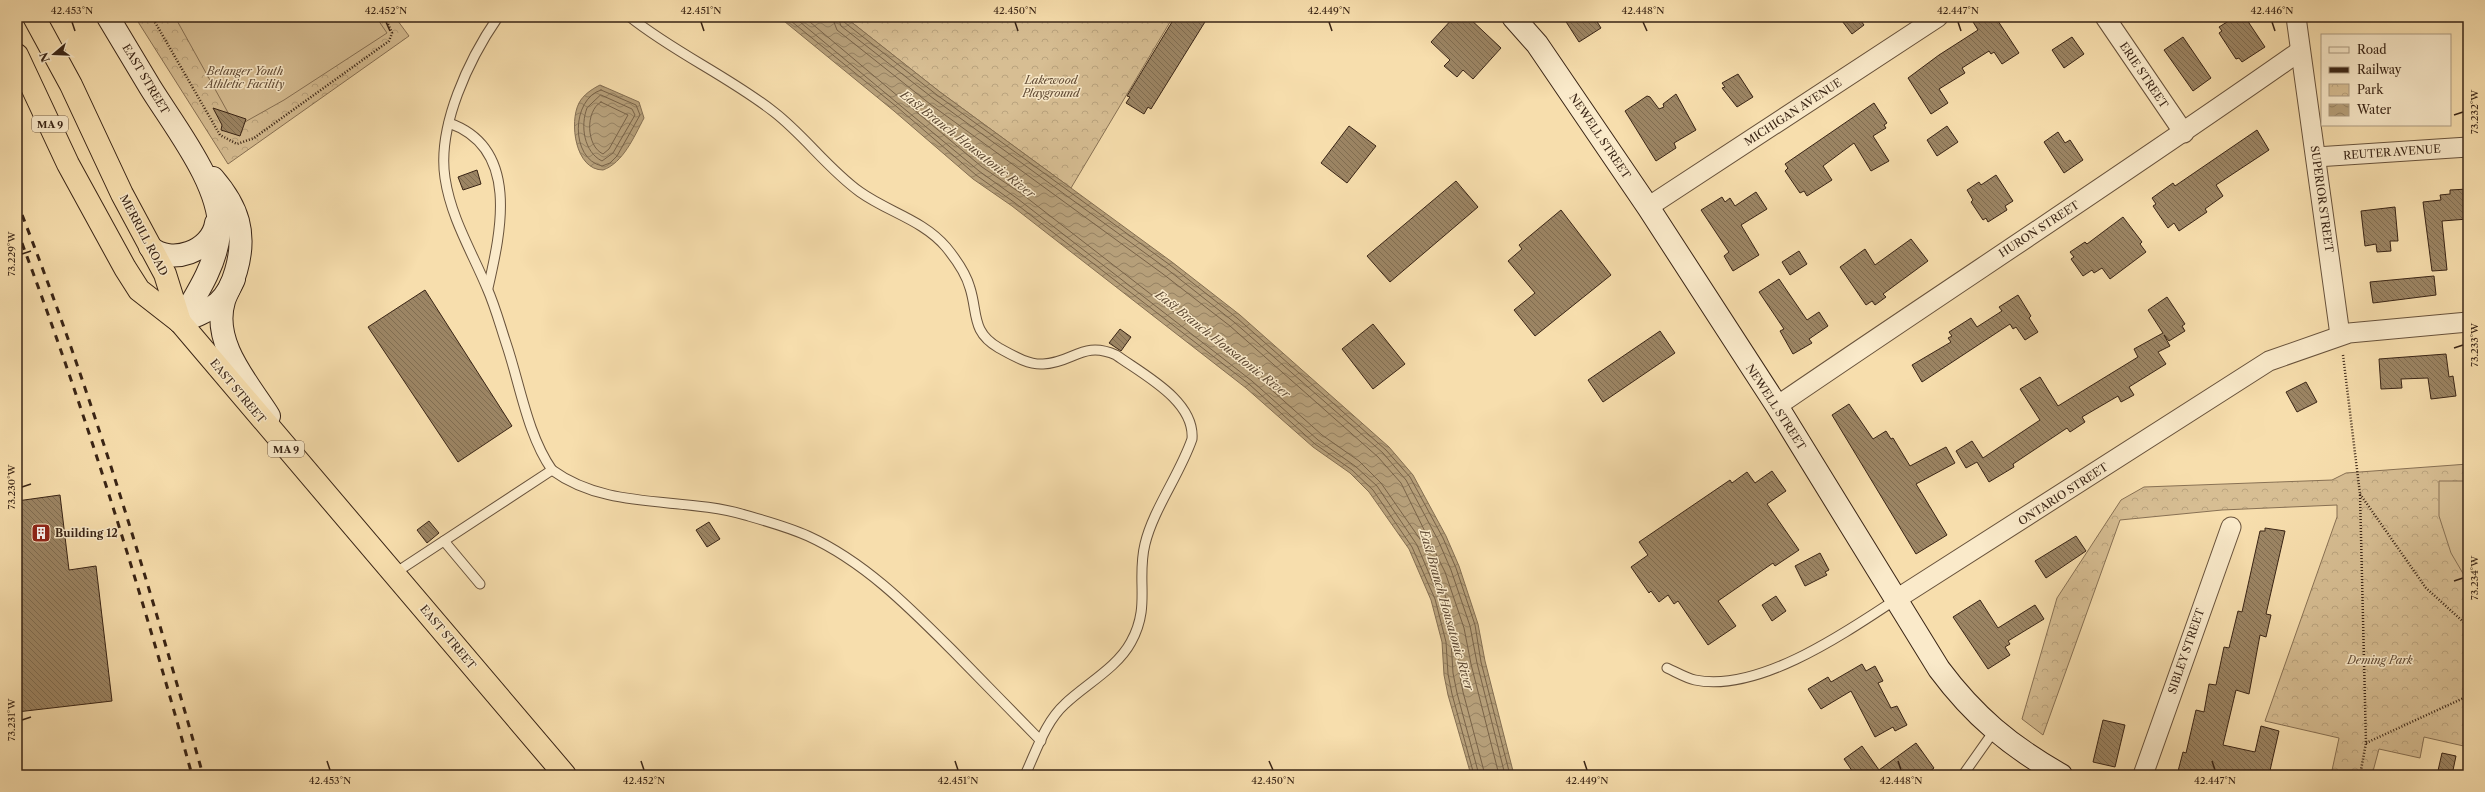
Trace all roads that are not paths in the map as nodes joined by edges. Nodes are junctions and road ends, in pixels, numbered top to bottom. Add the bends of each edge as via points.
1 (34, 17) edge
2 (108, 17) edge
3 (498, 17) edge
4 (630, 17) edge
5 (1513, 17) edge
6 (1938, 17) edge
7 (2104, 17) edge
8 (2296, 17) edge
9 (2300, 51) junction
10 (17, 55) edge
11 (449, 123) junction
12 (2184, 133) junction
13 (2468, 147) edge
14 (191, 153) junction
15 (2316, 157) junction
16 (1648, 207) junction
17 (218, 216) junction
18 (150, 247) junction
19 (234, 279) junction
20 (488, 288) junction
21 (180, 322) junction
22 (2468, 322) edge
23 (2340, 335) junction
24 (1777, 406) junction
25 (552, 470) junction
26 (325, 493) junction
27 (2231, 527) dead end
28 (444, 541) junction
29 (395, 573) junction
30 (480, 584) dead end
31 (1895, 600) junction
32 (1667, 668) dead end
33 (1994, 731) junction
34 (1041, 741) junction
35 (565, 775) edge
36 (1025, 775) edge
37 (1963, 775) edge
38 (2061, 775) edge
39 (2143, 775) edge

1 - 18 highway, MERRILL ROAD / MA 9 via 54,52
2 - 14 street, EAST STREET
3 - 11 lane via 488,31 458,95
4 - 34 lane via 670,46 752,96 796,131 849,183 876,202 920,226 945,246 967,280 974,302 975,319 988,341 1035,364 1052,363 1088,350 1106,350 1171,396 1187,413 1193,432 1192,439 1144,546 1144,600 1137,630 1124,654 1064,704 1054,716
5 - 16 street, NEWELL STREET via 1537,44
6 - 16 street, MICHIGAN AVENUE
7 - 12 street, ERIE STREET
8 - 9 street, SUPERIOR STREET
9 - 12 street, HURON STREET
9 - 15 street, SUPERIOR STREET
10 - 21 highway, MA 9 via 68,164 125,268 139,290
11 - 20 lane via 444,157 448,192 460,229
11 - 20 lane via 470,132 481,143 492,161 499,181 499,233
12 - 24 street, HURON STREET via 1964,278
13 - 15 street, REUTER AVENUE
14 - 17 street, EAST STREET via 210,192
14 - 19 street via 217,183 235,212 242,237
15 - 23 street, SUPERIOR STREET
16 - 24 street, NEWELL STREET
17 - 18 street via 213,233 196,250 163,255
17 - 21 street, EAST STREET via 219,235 215,251 200,287
18 - 21 highway, MERRILL ROAD / MA 9 via 165,274
19 - 21 street via 219,302 197,316
19 - 26 street via 224,302 222,315 224,338 228,348 277,430
20 - 25 lane via 534,434 545,461
21 - 26 highway, EAST STREET / MA 9
22 - 23 street, ONTARIO STREET
23 - 31 street, ONTARIO STREET via 2269,361
24 - 31 street, NEWELL STREET
25 - 28 lane
25 - 34 lane via 572,482 608,497 733,512 796,531 821,543 874,577 900,598
26 - 29 highway, EAST STREET / MA 9
27 - 39 street, SIBLEY STREET
28 - 29 lane
28 - 30 lane
29 - 35 highway, EAST STREET / MA 9
31 - 32 lane, ONTARIO STREET via 1832,642 1777,668 1727,681 1695,680
31 - 33 street, NEWELL STREET via 1943,675 1959,696
33 - 37 lane
33 - 38 street, NEWELL STREET via 2034,760
34 - 36 lane

